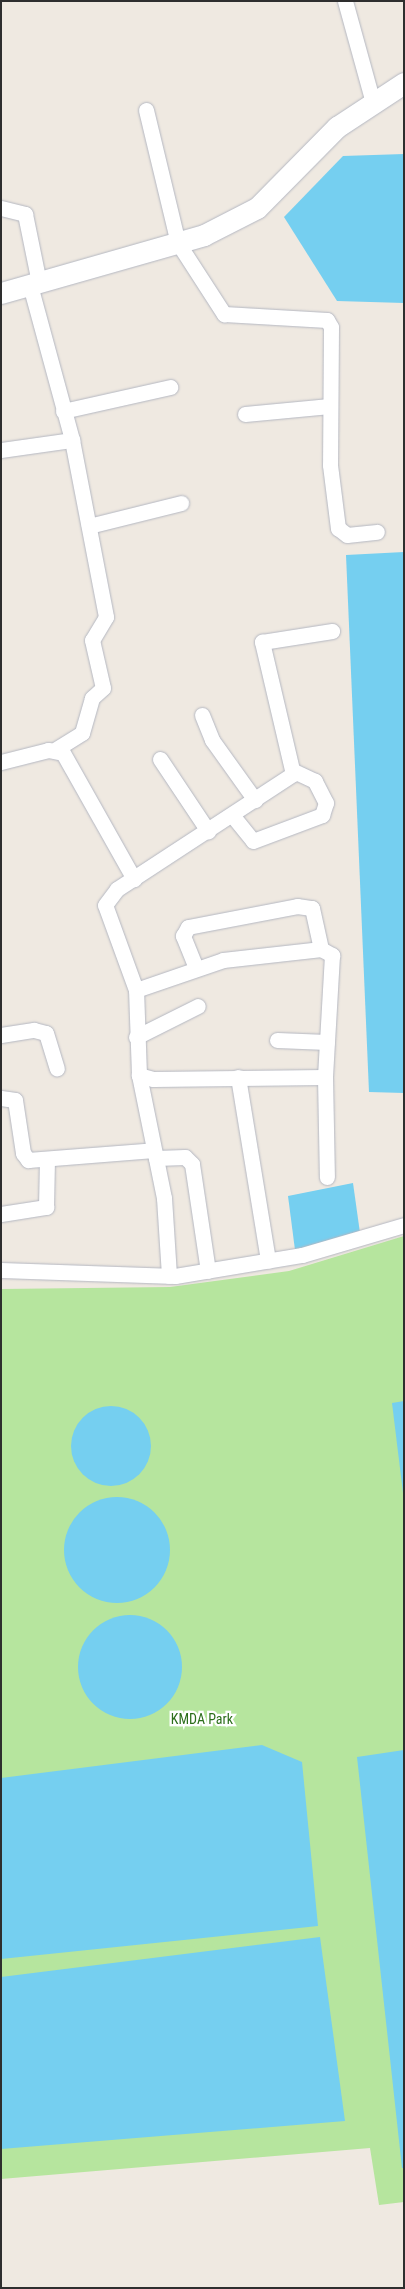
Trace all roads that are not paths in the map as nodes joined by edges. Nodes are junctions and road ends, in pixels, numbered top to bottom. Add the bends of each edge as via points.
1 (345, 1) edge
2 (404, 83) edge
3 (373, 103) junction
4 (146, 110) dead end
5 (1, 208) edge
6 (178, 243) junction
7 (35, 284) junction
8 (1, 293) edge
9 (170, 387) dead end
10 (330, 406) junction
11 (63, 411) junction
12 (245, 414) dead end
13 (72, 440) junction
14 (1, 450) edge
15 (181, 503) dead end
16 (88, 526) junction
17 (378, 532) dead end
18 (332, 631) dead end
19 (202, 715) dead end
20 (55, 750) junction
21 (160, 759) dead end
22 (1, 762) edge
23 (294, 771) junction
24 (255, 800) junction
25 (232, 814) junction
26 (208, 831) junction
27 (134, 879) junction
28 (321, 949) junction
29 (196, 968) junction
30 (136, 990) junction
31 (198, 1006) dead end
32 (1, 1035) edge
33 (136, 1037) junction
34 (277, 1040) dead end
35 (327, 1042) junction
36 (57, 1068) dead end
37 (139, 1075) junction
38 (325, 1077) junction
39 (238, 1078) junction
40 (1, 1098) edge
41 (155, 1154) junction
42 (47, 1160) junction
43 (327, 1177) dead end
44 (1, 1214) edge
45 (404, 1225) edge
46 (268, 1262) junction
47 (1, 1270) edge
48 (208, 1270) junction
49 (169, 1276) junction

1 - 3 street
2 - 3 main road
3 - 6 main road via 337,127 257,208
4 - 6 street
5 - 7 street via 25,214
6 - 7 main road
6 - 10 street via 224,314 327,320 331,327
7 - 8 main road
7 - 11 street
9 - 11 street
10 - 12 street
10 - 17 street via 338,528 347,535
11 - 13 street
13 - 14 street
13 - 16 street
15 - 16 street
16 - 20 street via 106,617 92,640 104,684 89,705 82,733
18 - 23 street via 262,642
19 - 24 street via 212,740
20 - 22 street
20 - 27 street via 71,761
21 - 26 street
23 - 24 street
23 - 25 street via 314,781 326,803 322,815 253,841
24 - 25 street
25 - 26 street
26 - 27 street
27 - 30 street via 105,905
28 - 29 street via 223,960
28 - 29 street via 312,908 297,906 188,927 183,936
28 - 35 street via 334,960
29 - 30 street
30 - 33 street
31 - 33 street
32 - 36 street via 34,1030 46,1033
33 - 37 street
34 - 35 street
35 - 38 street
37 - 39 street via 152,1079
37 - 41 street
38 - 39 street
38 - 43 street
39 - 46 street
40 - 42 street via 11,1097 18,1106 25,1158
41 - 42 street
41 - 48 street via 185,1157 192,1164
41 - 49 street via 170,1251
42 - 44 street via 46,1207
45 - 46 street
46 - 48 street
47 - 49 street
48 - 49 street

